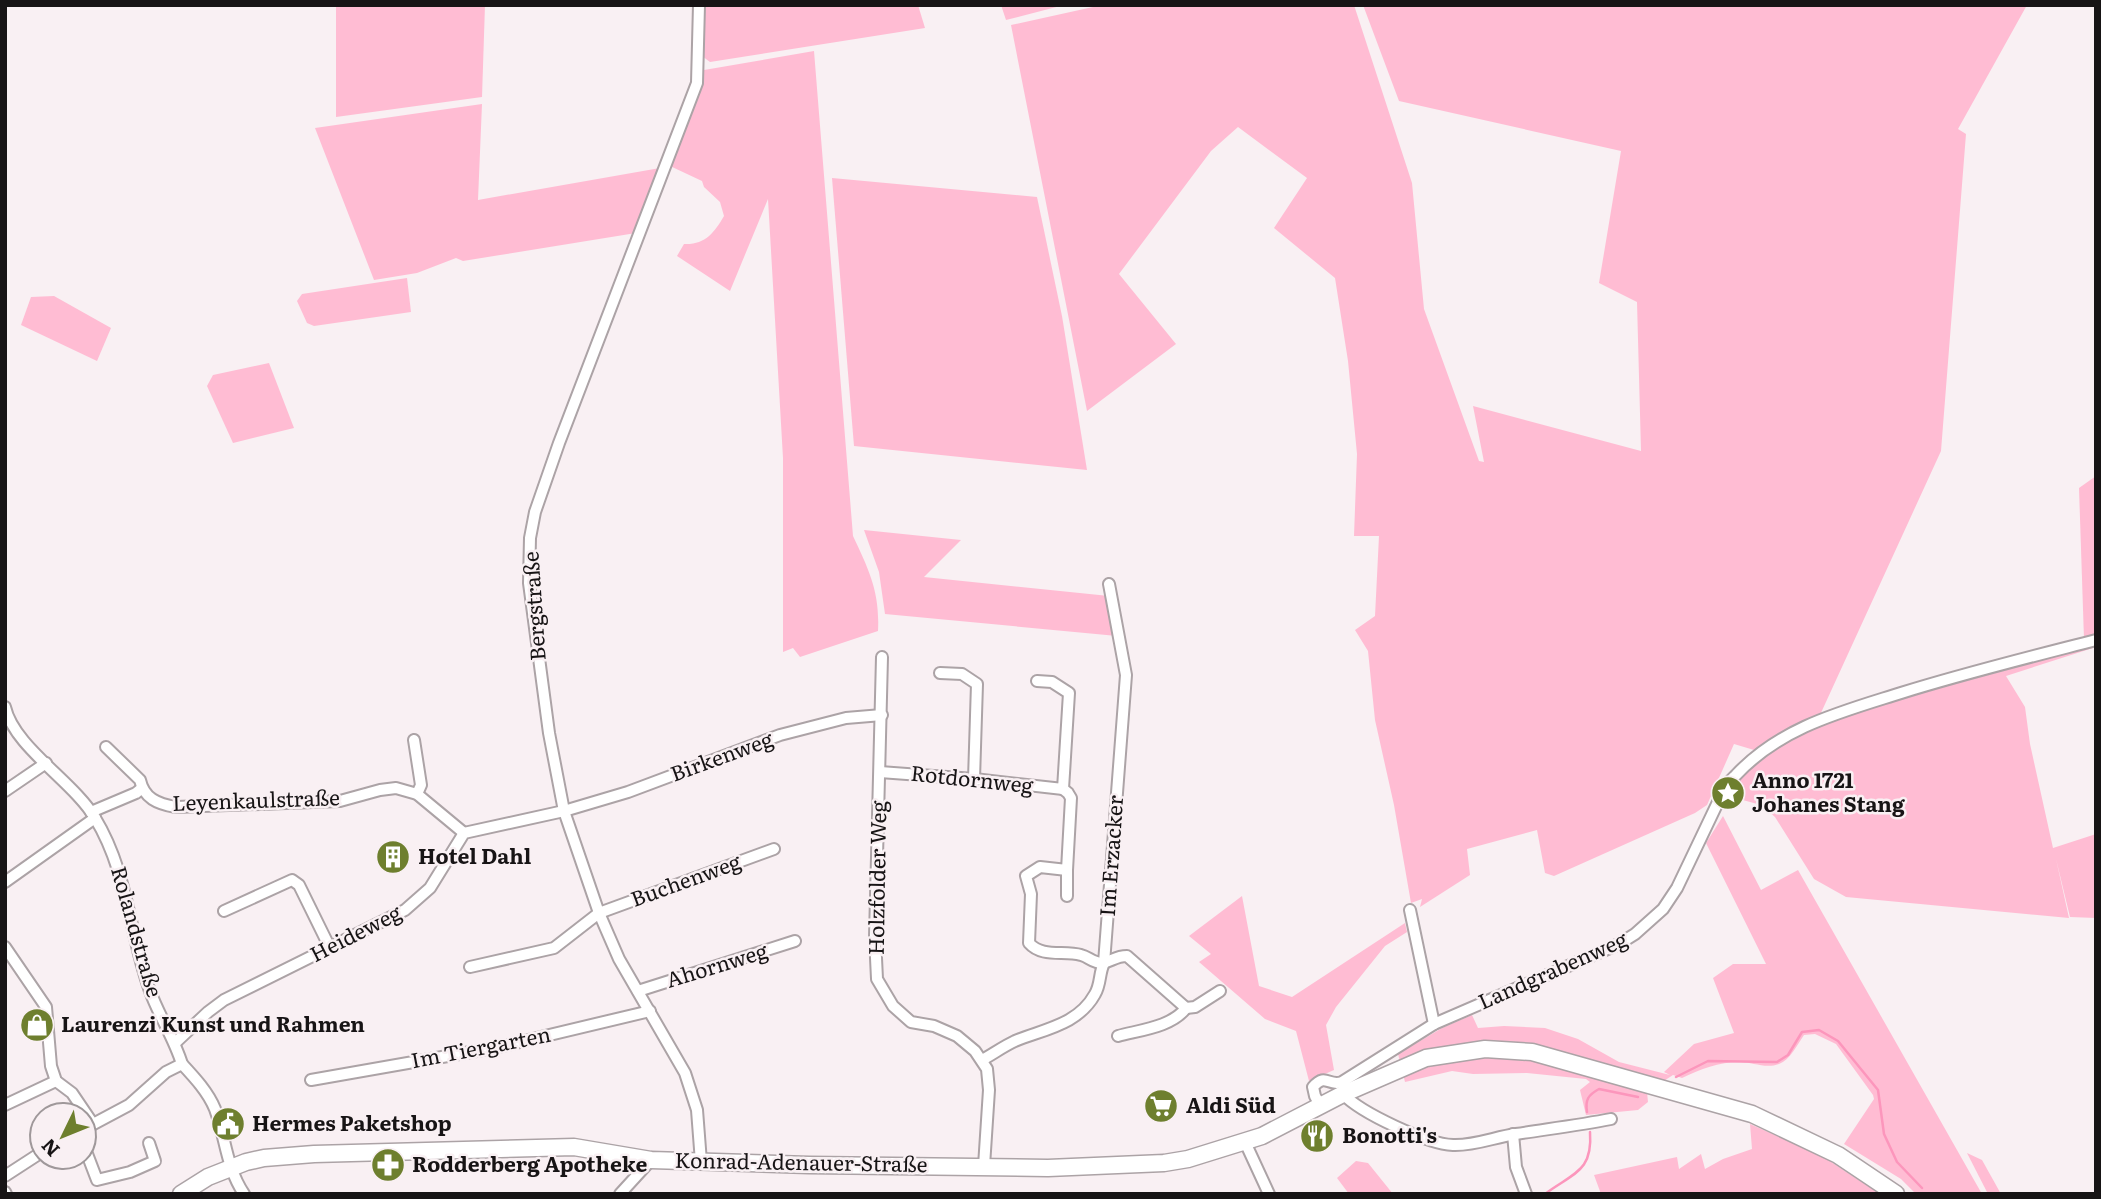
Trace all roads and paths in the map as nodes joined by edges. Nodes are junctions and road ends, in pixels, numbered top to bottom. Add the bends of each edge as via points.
1 (699, 5) edge
2 (1109, 584) dead end
3 (2096, 640) edge
4 (883, 657) dead end
5 (940, 673) dead end
6 (1037, 681) dead end
7 (5, 707) edge
8 (882, 715) junction
9 (414, 740) dead end
10 (106, 747) dead end
11 (46, 762) junction
12 (880, 772) junction
13 (974, 779) junction
14 (141, 789) junction
15 (1063, 789) junction
16 (5, 791) edge
17 (416, 794) junction
18 (564, 811) junction
19 (93, 815) junction
20 (464, 833) junction
21 (774, 849) dead end
22 (1067, 870) junction
23 (5, 882) edge
24 (1067, 896) dead end
25 (1410, 910) dead end
26 (224, 911) dead end
27 (599, 913) junction
28 (795, 942) dead end
29 (5, 947) edge
30 (330, 948) junction
31 (1104, 963) junction
32 (470, 967) dead end
33 (638, 991) junction
34 (1220, 991) dead end
35 (1186, 1008) junction
36 (649, 1011) junction
37 (1434, 1024) junction
38 (1118, 1036) dead end
39 (175, 1043) junction
40 (982, 1060) junction
41 (182, 1064) junction
42 (311, 1080) dead end
43 (56, 1081) junction
44 (1343, 1094) junction
45 (76, 1101) edge
46 (5, 1105) edge
47 (1321, 1107) junction
48 (1611, 1119) dead end
49 (98, 1122) edge
50 (1514, 1134) junction
51 (1245, 1142) junction
52 (149, 1143) dead end
53 (651, 1160) junction
54 (28, 1161) edge
55 (701, 1162) junction
56 (984, 1166) junction
57 (229, 1167) junction
58 (94, 1171) edge
59 (5, 1176) edge
60 (181, 1194) edge
61 (244, 1194) edge
62 (620, 1194) edge
63 (1269, 1194) edge
64 (1526, 1194) edge
65 (1896, 1194) edge

1 - 18 street, Bergstraße via 697,83 559,443 530,538 534,627
2 - 31 street, Im Erzacker via 1126,675
3 - 37 street, Landgrabenweg via 1825,716 1777,740 1720,791 1677,888 1650,922 1619,944
4 - 8 street, Holzfolder Weg
5 - 13 street via 962,674 977,684
6 - 15 street, Rotdornweg via 1052,682 1069,693
7 - 11 street, Rolandstraße via 17,733
8 - 12 street, Holzfolder Weg
8 - 18 street, Birkenweg via 845,718 780,735
9 - 17 street via 421,785
10 - 14 street, Leyenkaulstraße via 140,780
11 - 16 street
11 - 19 street, Rolandstraße
12 - 13 street, Rotdornweg
12 - 40 street, Holzfolder Weg via 877,979 893,1006 911,1022 957,1036
13 - 15 street, Rotdornweg
14 - 17 street, Leyenkaulstraße via 153,800 176,807 340,801 388,788
14 - 19 street, Leyenkaulstraße
15 - 22 street, Rotdornweg via 1071,798
17 - 20 street
18 - 20 street
18 - 27 street, Bergstraße
19 - 23 street, Leyenkaulstraße
19 - 39 street, Rolandstraße via 119,867 149,989
20 - 30 street, Heideweg via 430,888 405,910
21 - 27 street, Buchenweg
22 - 24 street, Rotdornweg
22 - 31 street via 1040,867 1026,876 1031,894 1029,943 1040,951 1082,955
25 - 37 street
26 - 30 street via 292,880 299,885
27 - 32 street, Buchenweg via 554,948
27 - 33 street, Bergstraße
28 - 33 street, Ahornweg
29 - 43 street via 46,1007
30 - 39 street, Heideweg via 224,1000
31 - 35 street via 1127,956
31 - 40 street, Im Erzacker via 1095,995 1072,1019 1012,1042
33 - 36 street, Bergstraße
34 - 35 street
35 - 38 street via 1169,1021
36 - 42 street, Im Tiergarten via 499,1046
36 - 55 street, Bergstraße via 685,1073 697,1110
37 - 47 street, Landgrabenweg via 1342,1082 1319,1081 1313,1087
39 - 41 street, Rolandstraße
40 - 56 street via 989,1090
41 - 49 street via 166,1072 130,1105
41 - 57 street via 214,1107
43 - 45 street
43 - 46 street
44 - 47 main road, Konrad-Adenauer-Straße
44 - 50 street via 1361,1110 1451,1145
44 - 65 main road, Konrad-Adenauer-Straße via 1426,1058 1485,1049 1532,1052 1752,1114 1838,1155
47 - 51 main road, Konrad-Adenauer-Straße
48 - 50 street
50 - 64 street via 1516,1167
51 - 56 main road, Konrad-Adenauer-Straße via 1164,1163
51 - 63 street
52 - 58 street via 155,1161 97,1180
53 - 55 main road, Konrad-Adenauer-Straße
53 - 57 main road, Konrad-Adenauer-Straße via 549,1147 314,1154 264,1158
53 - 62 street
54 - 59 street
55 - 56 main road, Konrad-Adenauer-Straße
57 - 60 main road, Konrad-Adenauer-Straße
57 - 61 street

